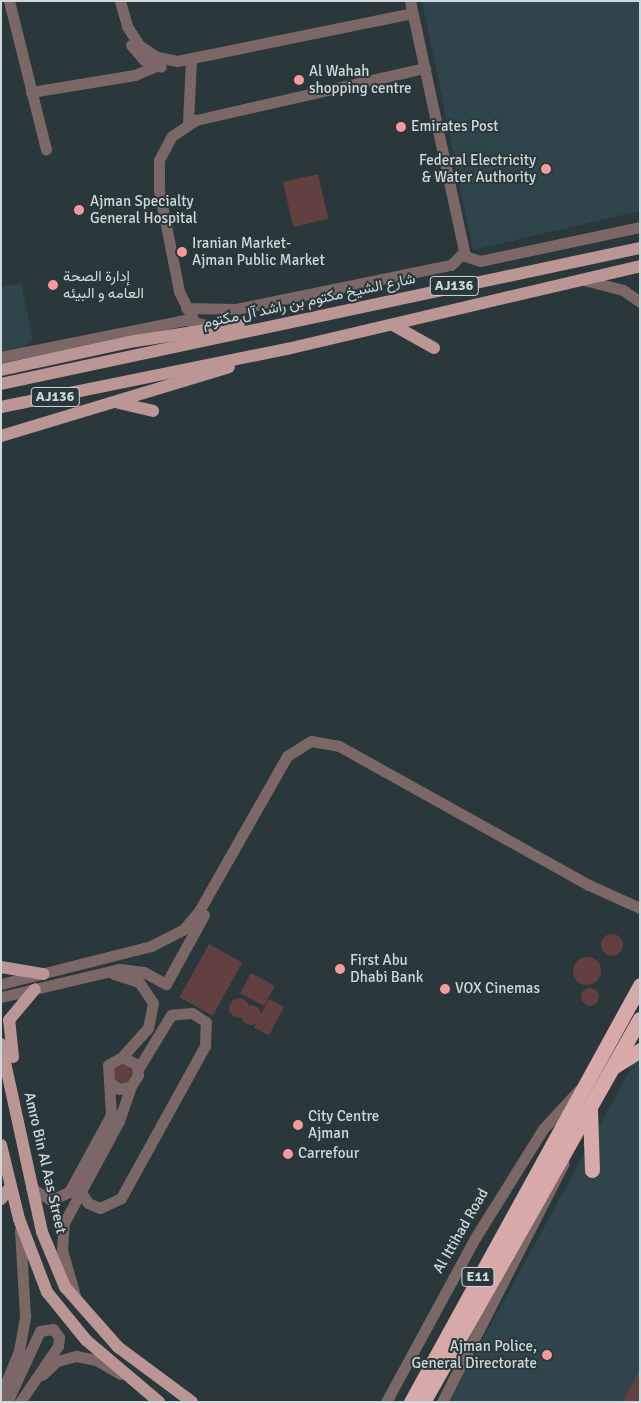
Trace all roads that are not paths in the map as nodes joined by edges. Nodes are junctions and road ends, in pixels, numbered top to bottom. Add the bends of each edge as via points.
1 (9, 1) edge
2 (120, 1) edge
3 (410, 1) edge
4 (412, 13) junction
5 (146, 56) junction
6 (189, 61) junction
7 (156, 66) junction
8 (425, 68) junction
9 (405, 74) junction
10 (123, 76) junction
11 (31, 92) junction
12 (430, 92) junction
13 (188, 123) junction
14 (46, 149) dead end
15 (640, 227) edge
16 (640, 248) edge
17 (463, 253) junction
18 (640, 266) edge
19 (584, 280) junction
20 (640, 302) edge
21 (186, 308) junction
22 (193, 319) junction
23 (393, 325) junction
24 (269, 326) junction
25 (220, 328) junction
26 (46, 348) junction
27 (434, 348) dead end
28 (249, 357) junction
29 (1, 358) edge
30 (34, 362) junction
31 (1, 370) edge
32 (1, 384) edge
33 (116, 402) junction
34 (1, 408) edge
35 (153, 411) dead end
36 (28, 429) junction
37 (1, 430) edge
38 (1, 436) edge
39 (215, 884) junction
40 (640, 908) edge
41 (1, 967) edge
42 (107, 972) junction
43 (43, 974) junction
44 (1, 984) edge
45 (640, 985) edge
46 (35, 989) junction
47 (1, 997) edge
48 (640, 1019) edge
49 (1, 1044) edge
50 (640, 1050) edge
51 (122, 1057) junction
52 (612, 1068) junction
53 (138, 1069) junction
54 (109, 1082) junction
55 (1, 1086) edge
56 (132, 1086) junction
57 (580, 1089) junction
58 (14, 1105) junction
59 (590, 1109) junction
60 (18, 1125) junction
61 (1, 1145) edge
62 (566, 1148) junction
63 (592, 1170) dead end
64 (10, 1186) junction
65 (31, 1188) junction
66 (81, 1192) junction
67 (1, 1199) edge
68 (19, 1219) junction
69 (77, 1305) junction
70 (134, 1383) junction
71 (1, 1396) edge
72 (7, 1402) edge
73 (20, 1402) edge
74 (26, 1402) edge
75 (159, 1402) edge
76 (192, 1402) edge
77 (386, 1402) edge
78 (411, 1402) edge
79 (423, 1402) edge
80 (442, 1402) edge

1 - 11 street
2 - 5 street via 128,38
3 - 4 street
4 - 6 street
4 - 8 street
5 - 6 street
5 - 7 street
5 - 10 street
6 - 7 street via 173,67
6 - 13 street
7 - 10 street
8 - 9 street
8 - 12 street
9 - 12 street
9 - 13 street
10 - 11 street
11 - 14 street
12 - 17 street
13 - 21 street via 168,141 158,174
15 - 17 street via 480,261
16 - 24 main road, شارع الشيخ مكتوم بن راشد آل مكتوم / AJ136
17 - 21 street via 451,265 236,309
18 - 19 main road, AJ136
19 - 20 street via 623,290
19 - 23 main road, AJ136
21 - 22 street
22 - 25 street
22 - 26 street
23 - 27 main road
23 - 28 main road, AJ136
24 - 25 main road
24 - 32 main road, شارع الشيخ مكتوم بن راشد آل مكتوم / AJ136
25 - 30 main road
26 - 29 street
26 - 30 main road
28 - 33 main road
28 - 34 main road, AJ136
30 - 31 main road
33 - 35 main road
33 - 36 main road
36 - 37 main road
36 - 38 main road
39 - 40 street via 287,756 302,744 321,740 589,885
39 - 42 street via 213,898 166,984 136,970
39 - 43 street via 192,921 163,942
41 - 43 main road
42 - 46 street
42 - 51 street via 139,982 153,1003 148,1028 134,1049
43 - 44 street
45 - 57 highway, Al Ittihad Road / E11
46 - 47 street
46 - 58 main road via 12,1012 8,1027 20,1090
48 - 52 highway, E11
49 - 58 main road, Amro Bin Al Aas Street
50 - 52 highway
51 - 53 street
51 - 54 street via 108,1065
52 - 59 highway, E11
53 - 56 street
53 - 66 street via 171,1016 192,1013 206,1022 205,1046 121,1198 100,1208 88,1203
54 - 56 street via 120,1089
54 - 65 street via 111,1115 69,1192 50,1200
55 - 60 main road via 9,1114
56 - 66 street via 119,1121
57 - 77 street, Al Ittihad Road via 544,1129 475,1238
57 - 78 highway, Al Ittihad Road / E11
58 - 60 main road, Amro Bin Al Aas Street
59 - 62 highway, E11
59 - 63 highway
60 - 65 main road, Amro Bin Al Aas Street
61 - 64 main road
62 - 79 highway, E11
62 - 80 street via 556,1185
64 - 67 main road
64 - 68 main road
65 - 69 main road, Amro Bin Al Aas Street via 48,1251
66 - 69 street via 64,1224 62,1242
68 - 70 main road via 41,1279 56,1306 86,1340
68 - 71 street via 25,1316 19,1351
69 - 76 main road, Amro Bin Al Aas Street via 118,1347
70 - 74 street via 96,1360 65,1357 43,1373
70 - 75 main road
72 - 73 street via 40,1331 53,1329 59,1337 58,1346

